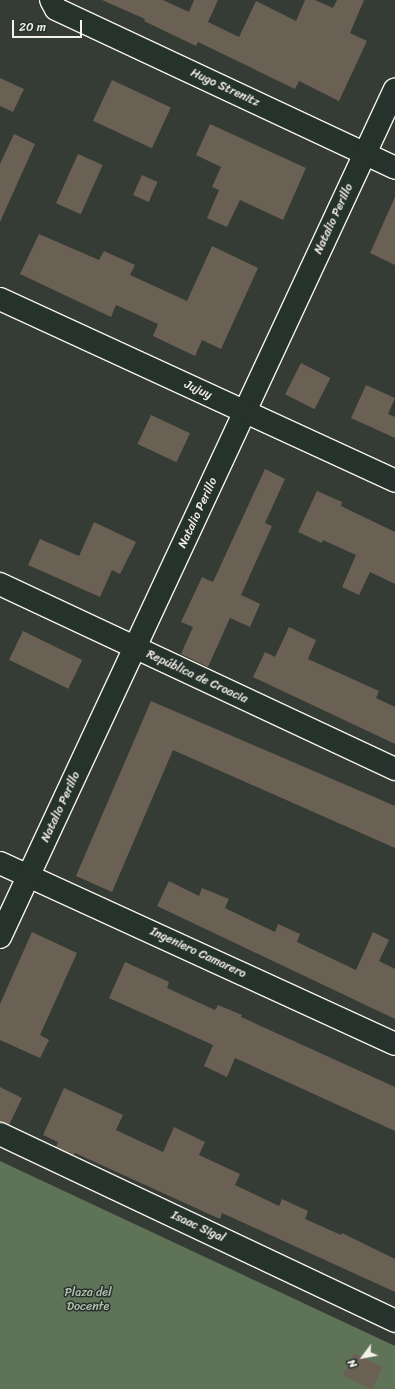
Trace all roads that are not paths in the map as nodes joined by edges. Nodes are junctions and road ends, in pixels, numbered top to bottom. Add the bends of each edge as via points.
1 (54, 4) edge
2 (395, 89) edge
3 (364, 154) junction
4 (395, 168) edge
5 (0, 299) edge
6 (245, 412) junction
7 (395, 481) edge
8 (0, 584) edge
9 (135, 648) junction
10 (395, 769) edge
11 (0, 863) edge
12 (29, 876) junction
13 (0, 937) edge
14 (395, 1044) edge
15 (0, 1134) edge
16 (395, 1321) edge

1 - 3 street, Hugo Strenitz
2 - 3 street, Natalio Perillo
3 - 4 street, Hugo Strenitz
3 - 6 street, Natalio Perillo
5 - 6 street, Jujuy
6 - 7 street, Jujuy
6 - 9 street, Natalio Perillo
8 - 9 street, República de Croacia
9 - 10 street, República de Croacia
9 - 12 street, Natalio Perillo
11 - 12 street, Ingeniero Camarero
12 - 13 street, Natalio Perillo
12 - 14 street, Ingeniero Camarero
15 - 16 street, Isaac Sigal

